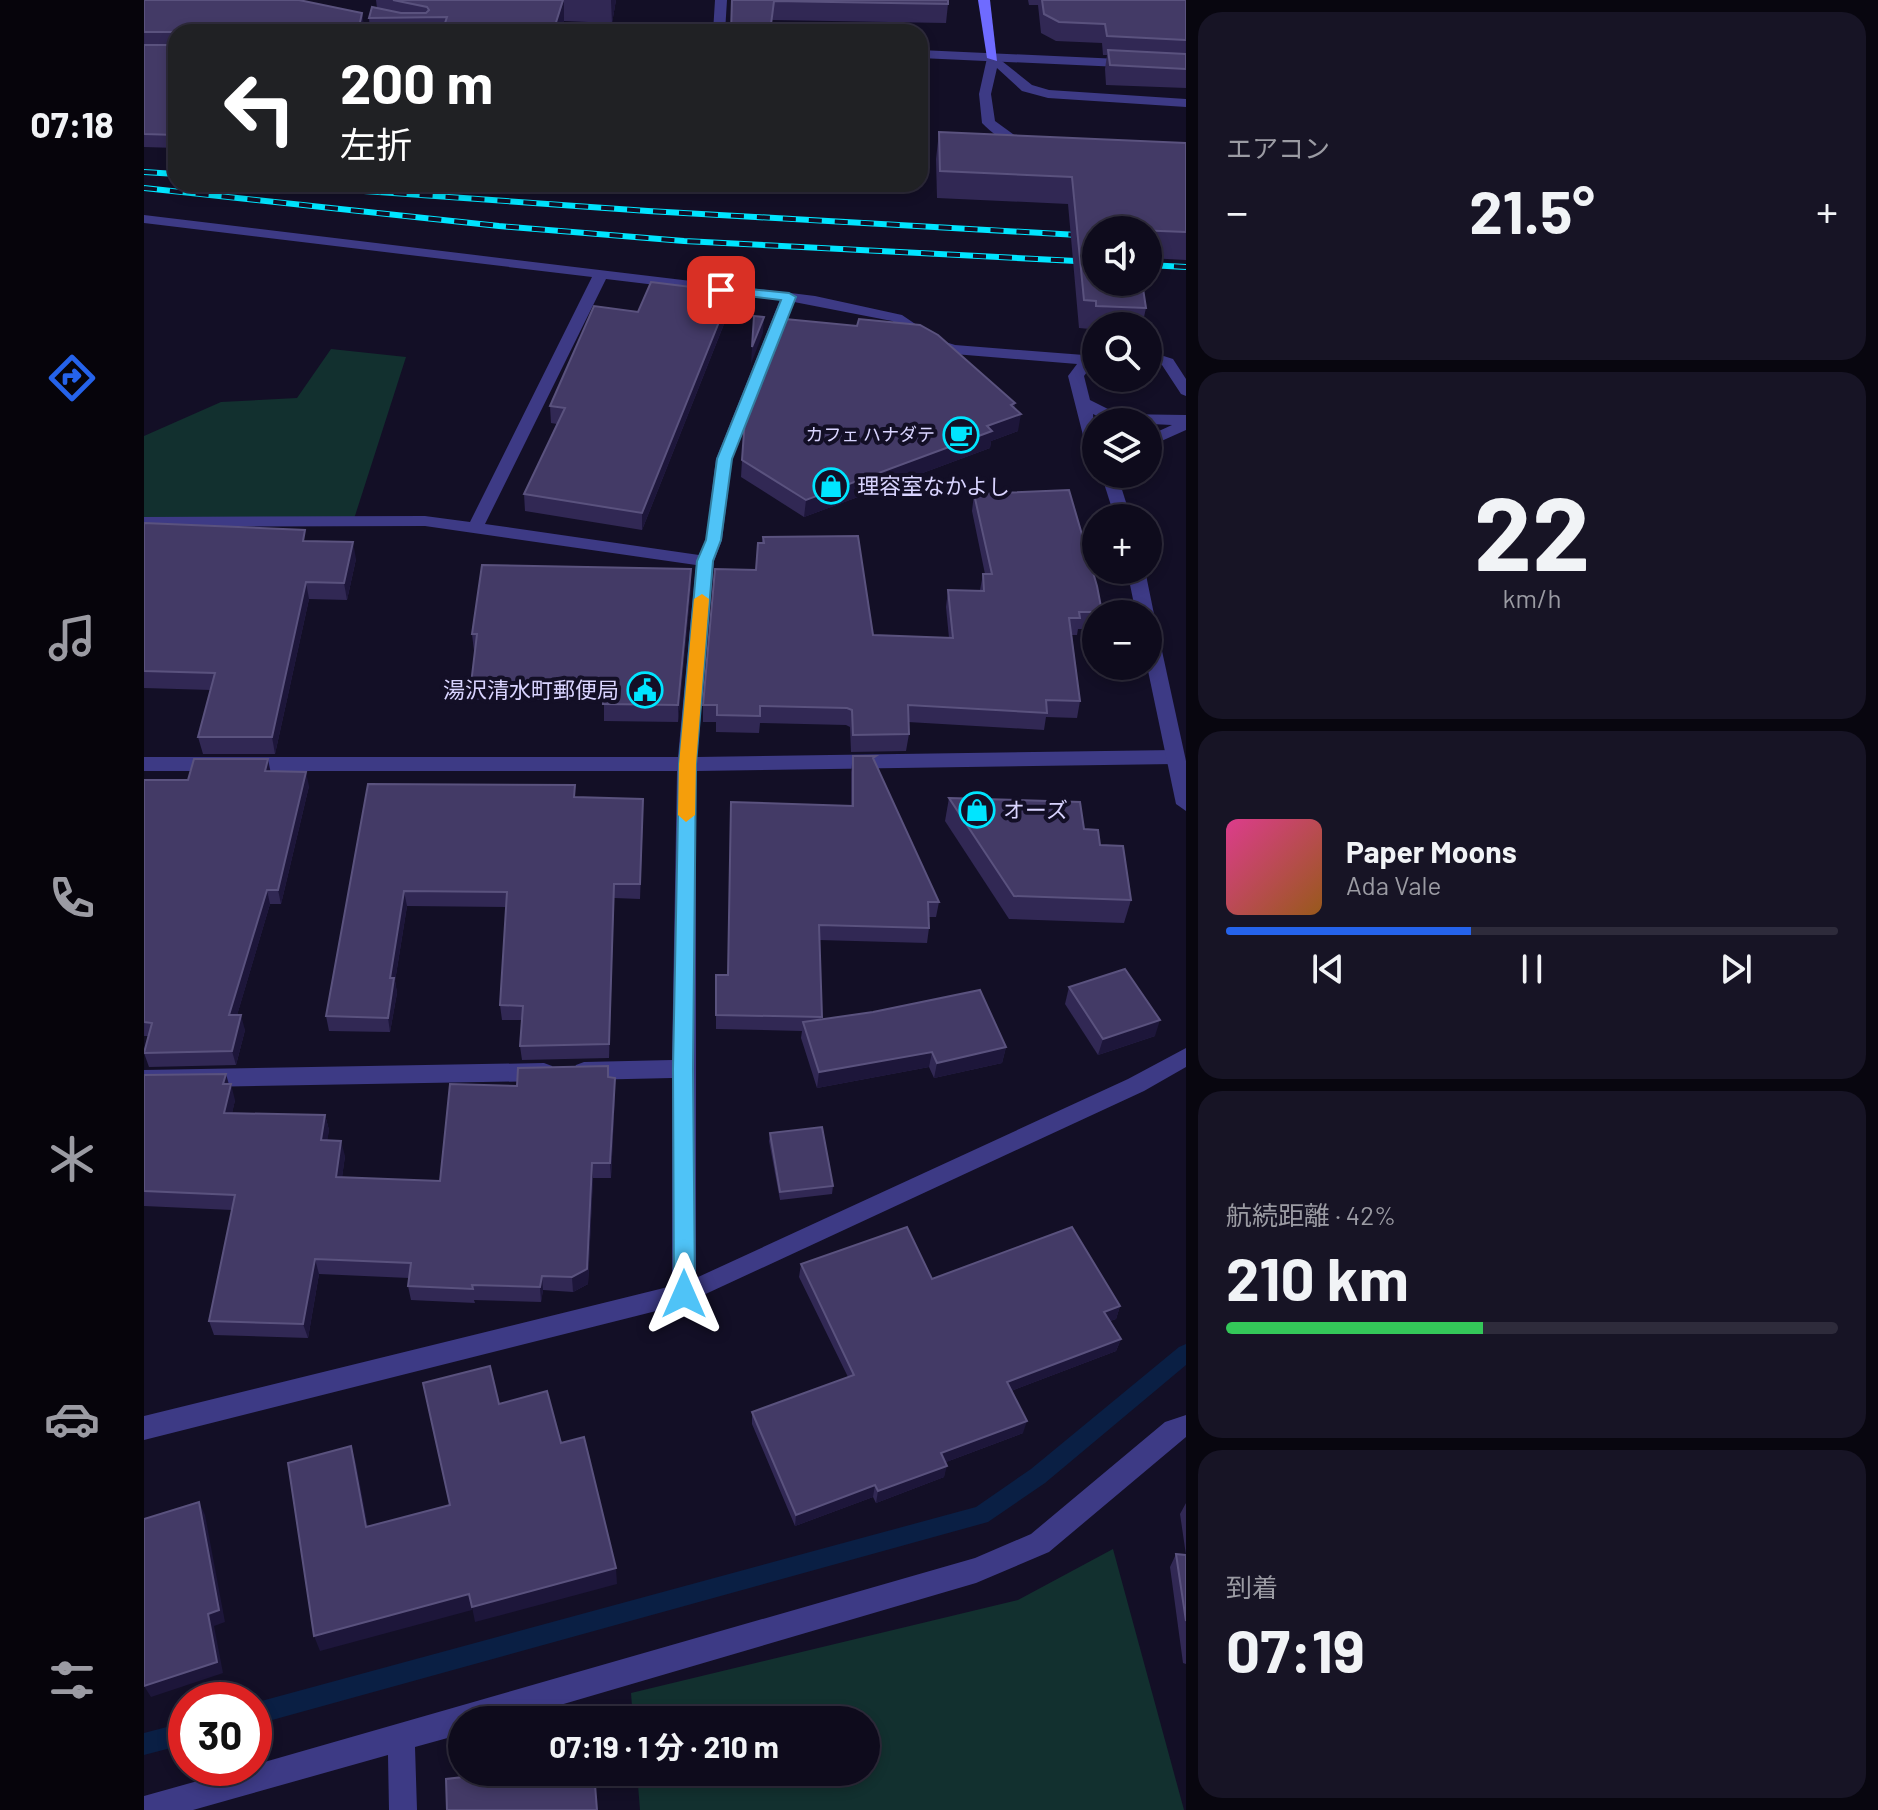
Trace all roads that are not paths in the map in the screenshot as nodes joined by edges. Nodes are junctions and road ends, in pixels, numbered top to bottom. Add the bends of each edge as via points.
1 (721, 0) edge
2 (984, 0) edge
3 (720, 24) edge
4 (928, 54) edge
5 (993, 58) junction
6 (1186, 66) edge
7 (1186, 103) edge
8 (1045, 146) edge
9 (144, 219) edge
10 (601, 275) junction
11 (789, 297) junction
12 (1082, 356) edge
13 (1162, 360) edge
14 (1082, 368) edge
15 (1186, 391) edge
16 (1085, 404) junction
17 (1086, 408) edge
18 (1186, 422) edge
19 (1162, 435) edge
20 (144, 522) edge
21 (475, 528) junction
22 (705, 561) junction
23 (1159, 680) edge
24 (1175, 757) junction
25 (144, 764) edge
26 (687, 764) junction
27 (1186, 804) edge
28 (1186, 1057) edge
29 (683, 1069) junction
30 (144, 1079) edge
31 (684, 1294) junction
32 (1186, 1426) edge
33 (144, 1428) edge
34 (510, 1706) edge
35 (448, 1724) edge
36 (401, 1738) junction
37 (144, 1810) edge
38 (403, 1810) edge

1 - 3 street
2 - 5 main road
4 - 5 street
5 - 6 street
5 - 7 street via 1027,88 1048,94
5 - 8 street via 985,94 989,123 1012,140
9 - 10 street
10 - 11 street
10 - 21 street
11 - 12 street via 897,318 934,343 954,349
11 - 22 street via 724,459 714,540
13 - 15 street
14 - 16 street via 1076,376
16 - 17 street
16 - 18 street via 1115,419
18 - 19 street
20 - 21 street via 425,521
21 - 22 street
22 - 26 street
23 - 24 street
24 - 26 street
24 - 27 street
25 - 26 street
26 - 29 street
28 - 31 street
29 - 30 street
29 - 31 street
31 - 33 street
32 - 34 street via 1174,1430 1040,1543 976,1570
35 - 36 street
36 - 37 street
36 - 38 street

